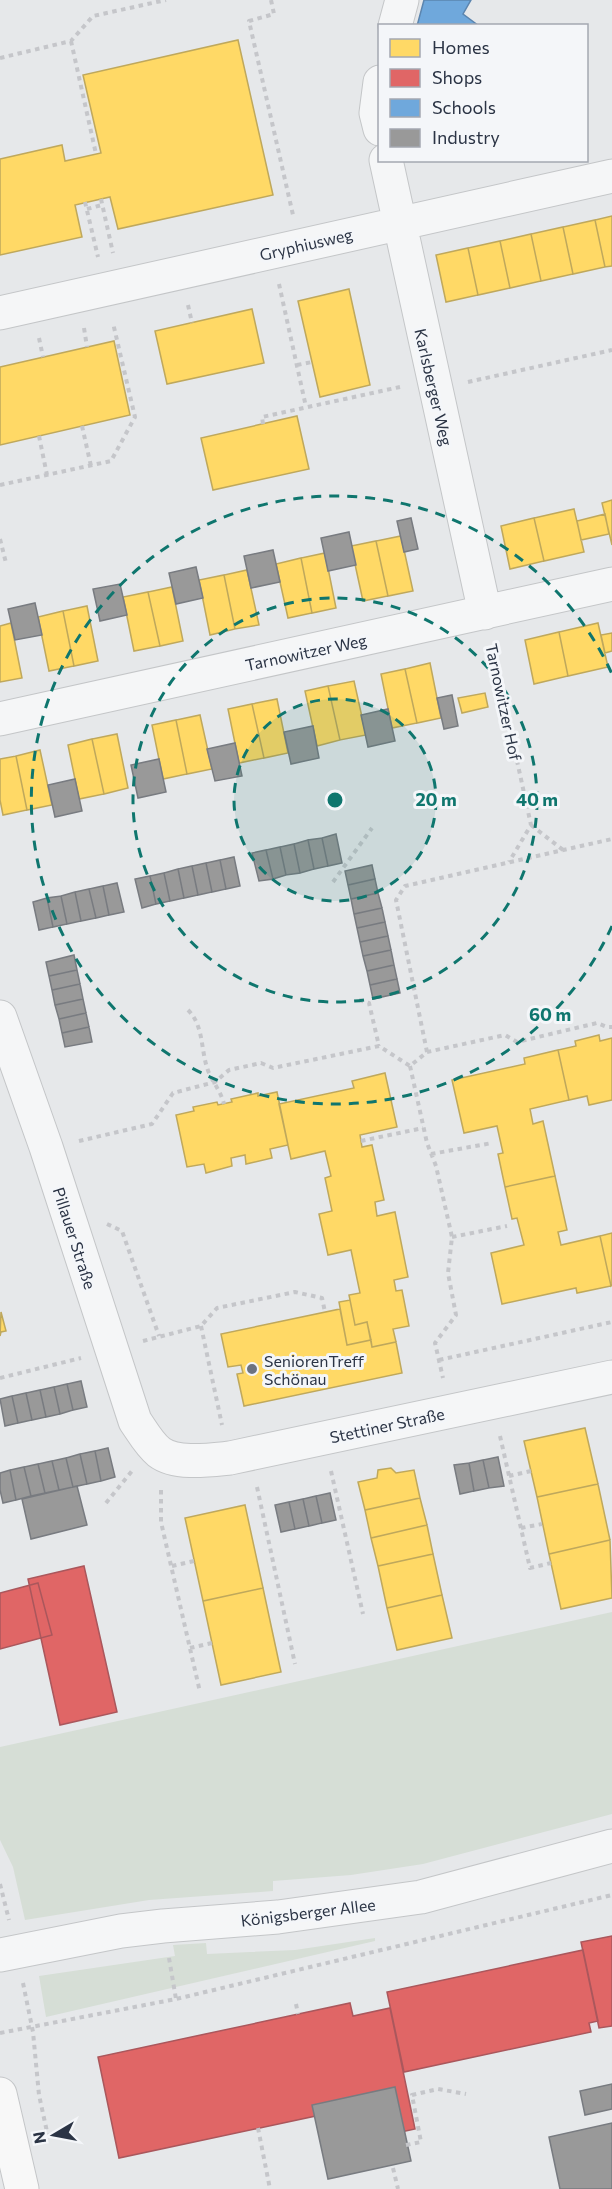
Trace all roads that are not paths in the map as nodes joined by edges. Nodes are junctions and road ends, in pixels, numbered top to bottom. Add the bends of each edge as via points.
1 (402, 0) edge
2 (396, 24) edge
3 (378, 98) edge
4 (378, 121) edge
5 (386, 162) edge
6 (612, 176) edge
7 (398, 223) junction
8 (0, 313) edge
9 (612, 584) edge
10 (484, 613) junction
11 (0, 719) edge
12 (0, 1017) edge
13 (612, 1377) edge
14 (157, 1450) joint
15 (612, 1846) edge
16 (8, 1954) edge
17 (0, 2094) edge
18 (22, 2189) edge

1 - 2 street
3 - 4 street
5 - 7 street, Karlsberger Weg
6 - 7 street, Gryphiusweg
7 - 8 street, Gryphiusweg
7 - 10 street, Karlsberger Weg
9 - 10 street, Tarnowitzer Weg
10 - 11 street, Tarnowitzer Weg
12 - 14 street, Pillauer Straße via 135,1421
13 - 14 street, Stettiner Straße via 230,1458 194,1462
15 - 16 street, Königsberger Allee via 421,1897 278,1917 163,1926
17 - 18 street

